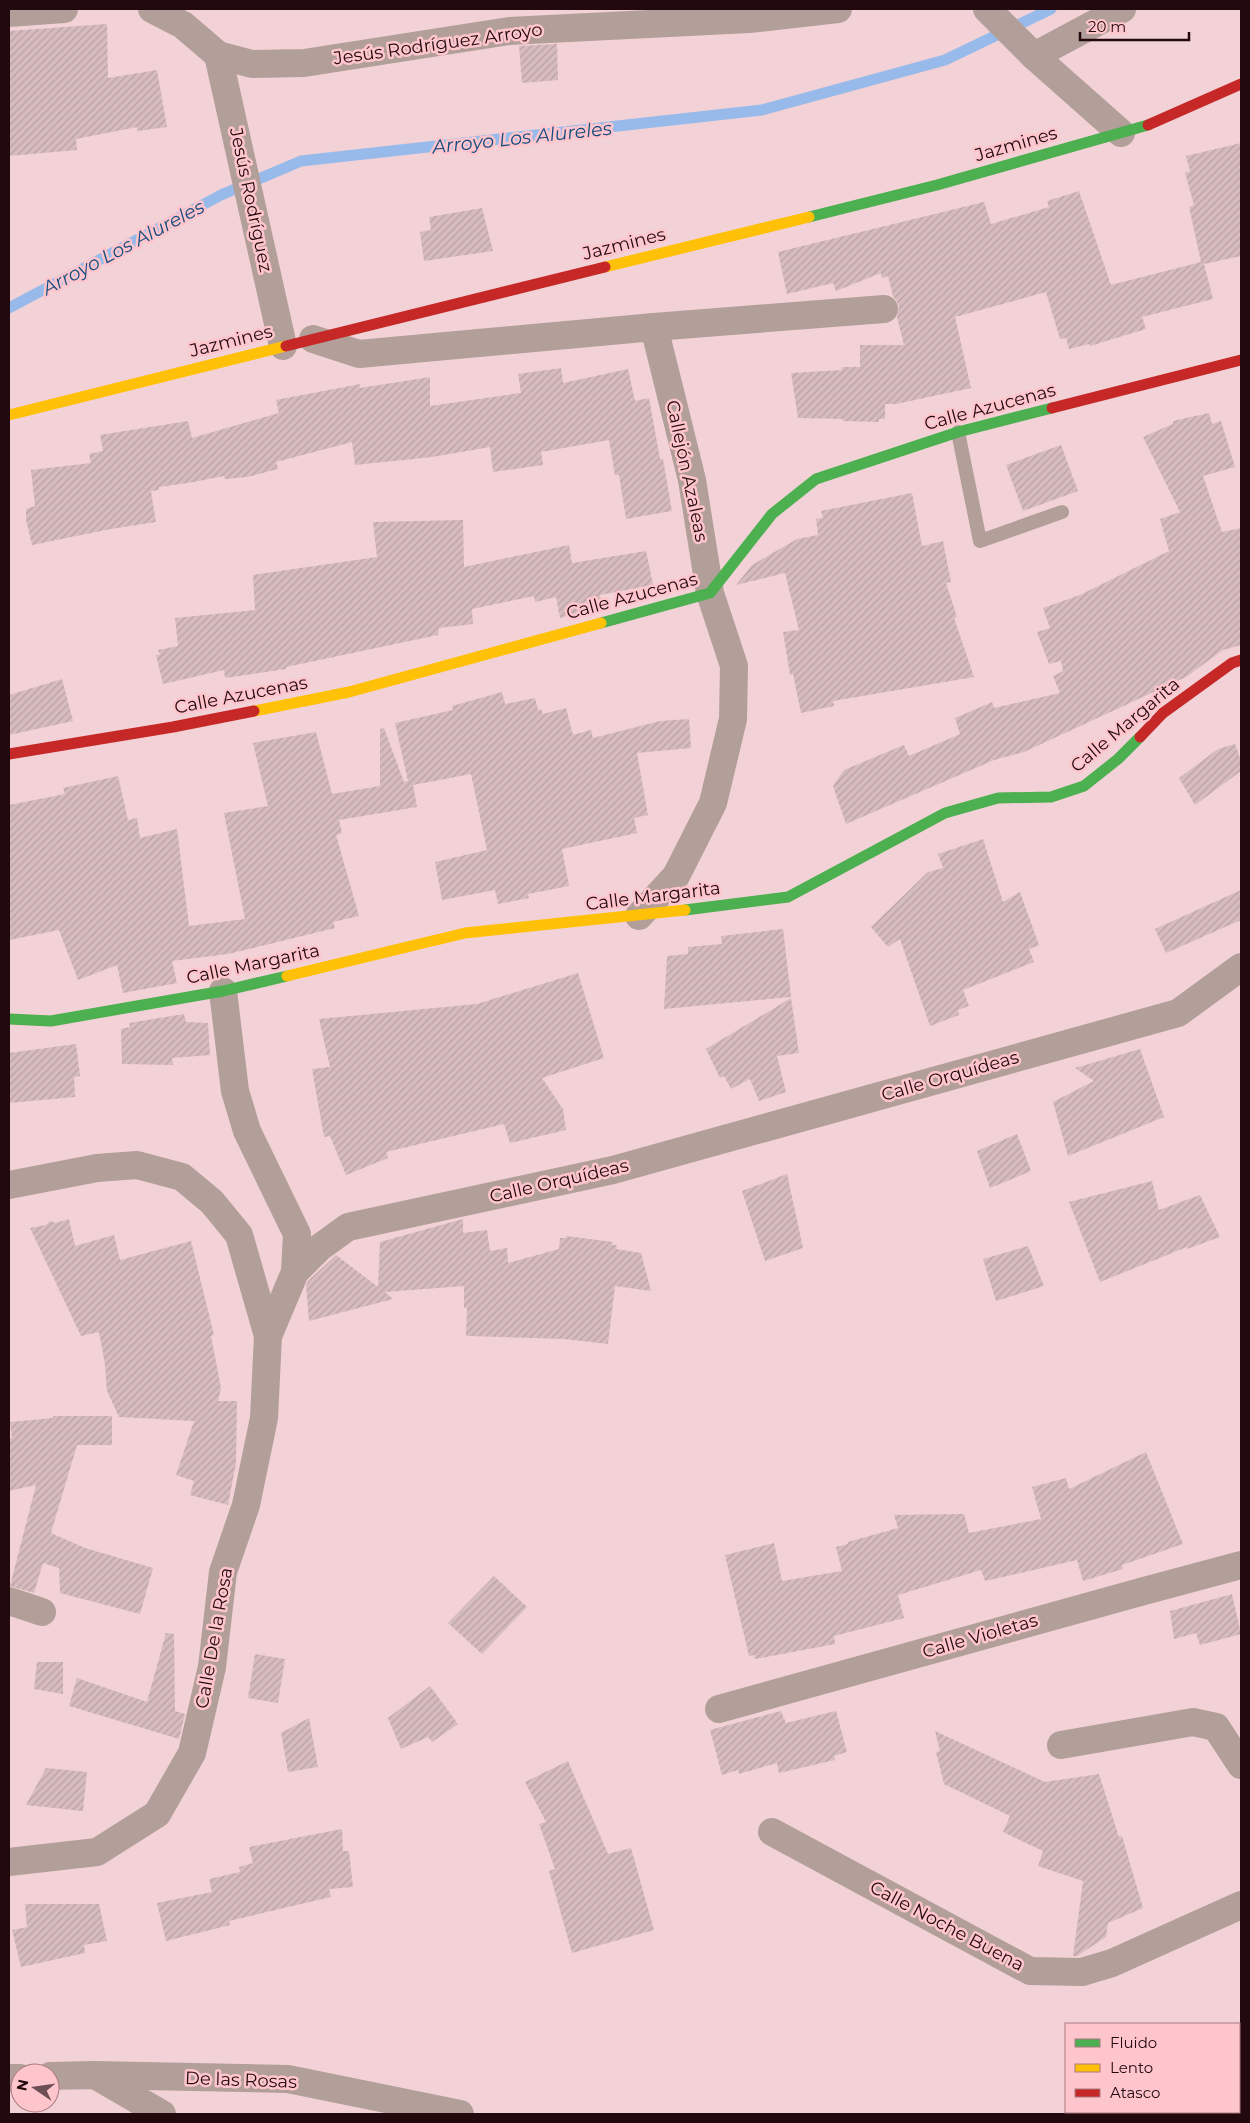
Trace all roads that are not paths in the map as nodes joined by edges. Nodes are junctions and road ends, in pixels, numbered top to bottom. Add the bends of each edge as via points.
1 (64, 9) edge
2 (152, 9) edge
3 (838, 9) edge
4 (1122, 9) edge
5 (9, 13) edge
6 (690, 15) edge
7 (996, 17) edge
8 (508, 20) edge
9 (1030, 52) junction
10 (218, 55) junction
11 (1241, 84) edge
12 (1122, 133) junction
13 (884, 309) dead end
14 (654, 327) junction
15 (313, 339) junction
16 (283, 346) junction
17 (1241, 360) edge
18 (9, 415) edge
19 (958, 432) junction
20 (1062, 512) dead end
21 (710, 593) junction
22 (1241, 660) edge
23 (9, 754) edge
24 (639, 916) junction
25 (1241, 967) edge
26 (223, 991) junction
27 (9, 1019) edge
28 (9, 1185) edge
29 (295, 1272) junction
30 (268, 1336) junction
31 (1241, 1565) edge
32 (9, 1601) edge
33 (42, 1612) dead end
34 (719, 1709) dead end
35 (1061, 1745) dead end
36 (1241, 1765) edge
37 (772, 1832) dead end
38 (9, 1862) edge
39 (1241, 1905) edge
40 (94, 2075) junction
41 (60, 2076) edge
42 (162, 2114) edge
43 (460, 2114) edge

1 - 5 street
2 - 10 street via 183,25
3 - 6 street, Jesús Rodríguez Arroyo via 749,19
4 - 9 street
6 - 8 street, Jesús Rodríguez Arroyo
7 - 9 street
8 - 10 street, Jesús Rodríguez Arroyo via 304,63 252,64
9 - 12 street
10 - 16 street, Jesús Rodríguez
11 - 12 street, Jazmines
12 - 15 street, Jazmines via 937,185
13 - 14 street
14 - 15 street via 359,354
14 - 21 street, Callejón Azaleas via 692,480
15 - 16 street, Jazmines
16 - 18 street, Jazmines
17 - 19 street, Calle Azucenas
19 - 20 lane via 980,541
19 - 21 street, Calle Azucenas via 816,479 772,514
21 - 23 street, Calle Azucenas via 349,692 173,727
21 - 24 street, Callejón Azaleas via 734,666 733,719 713,803 676,876
22 - 24 street, Calle Margarita via 1232,663 1163,713 1118,759 1084,786 1051,796 998,798 945,814 788,896
24 - 26 street, Calle Margarita via 465,933
25 - 29 street, Calle Orquídeas via 1178,1013 613,1170 348,1227 319,1248
26 - 27 street, Calle Margarita via 51,1021
26 - 29 street via 236,1091 247,1131 297,1234
28 - 30 street via 96,1168 137,1165 182,1177 212,1202 238,1235
29 - 30 street, Calle Orquídeas
30 - 38 street, Calle De la Rosa via 264,1418 246,1505 223,1572 212,1667 192,1753 157,1814 97,1852
31 - 34 street, Calle Violetas
32 - 33 street
35 - 36 street via 1193,1722 1216,1727
37 - 39 street, Calle Noche Buena via 1030,1971 1082,1972 1112,1963
40 - 41 street, De las Rosas
40 - 42 street
40 - 43 street, De las Rosas via 288,2079

